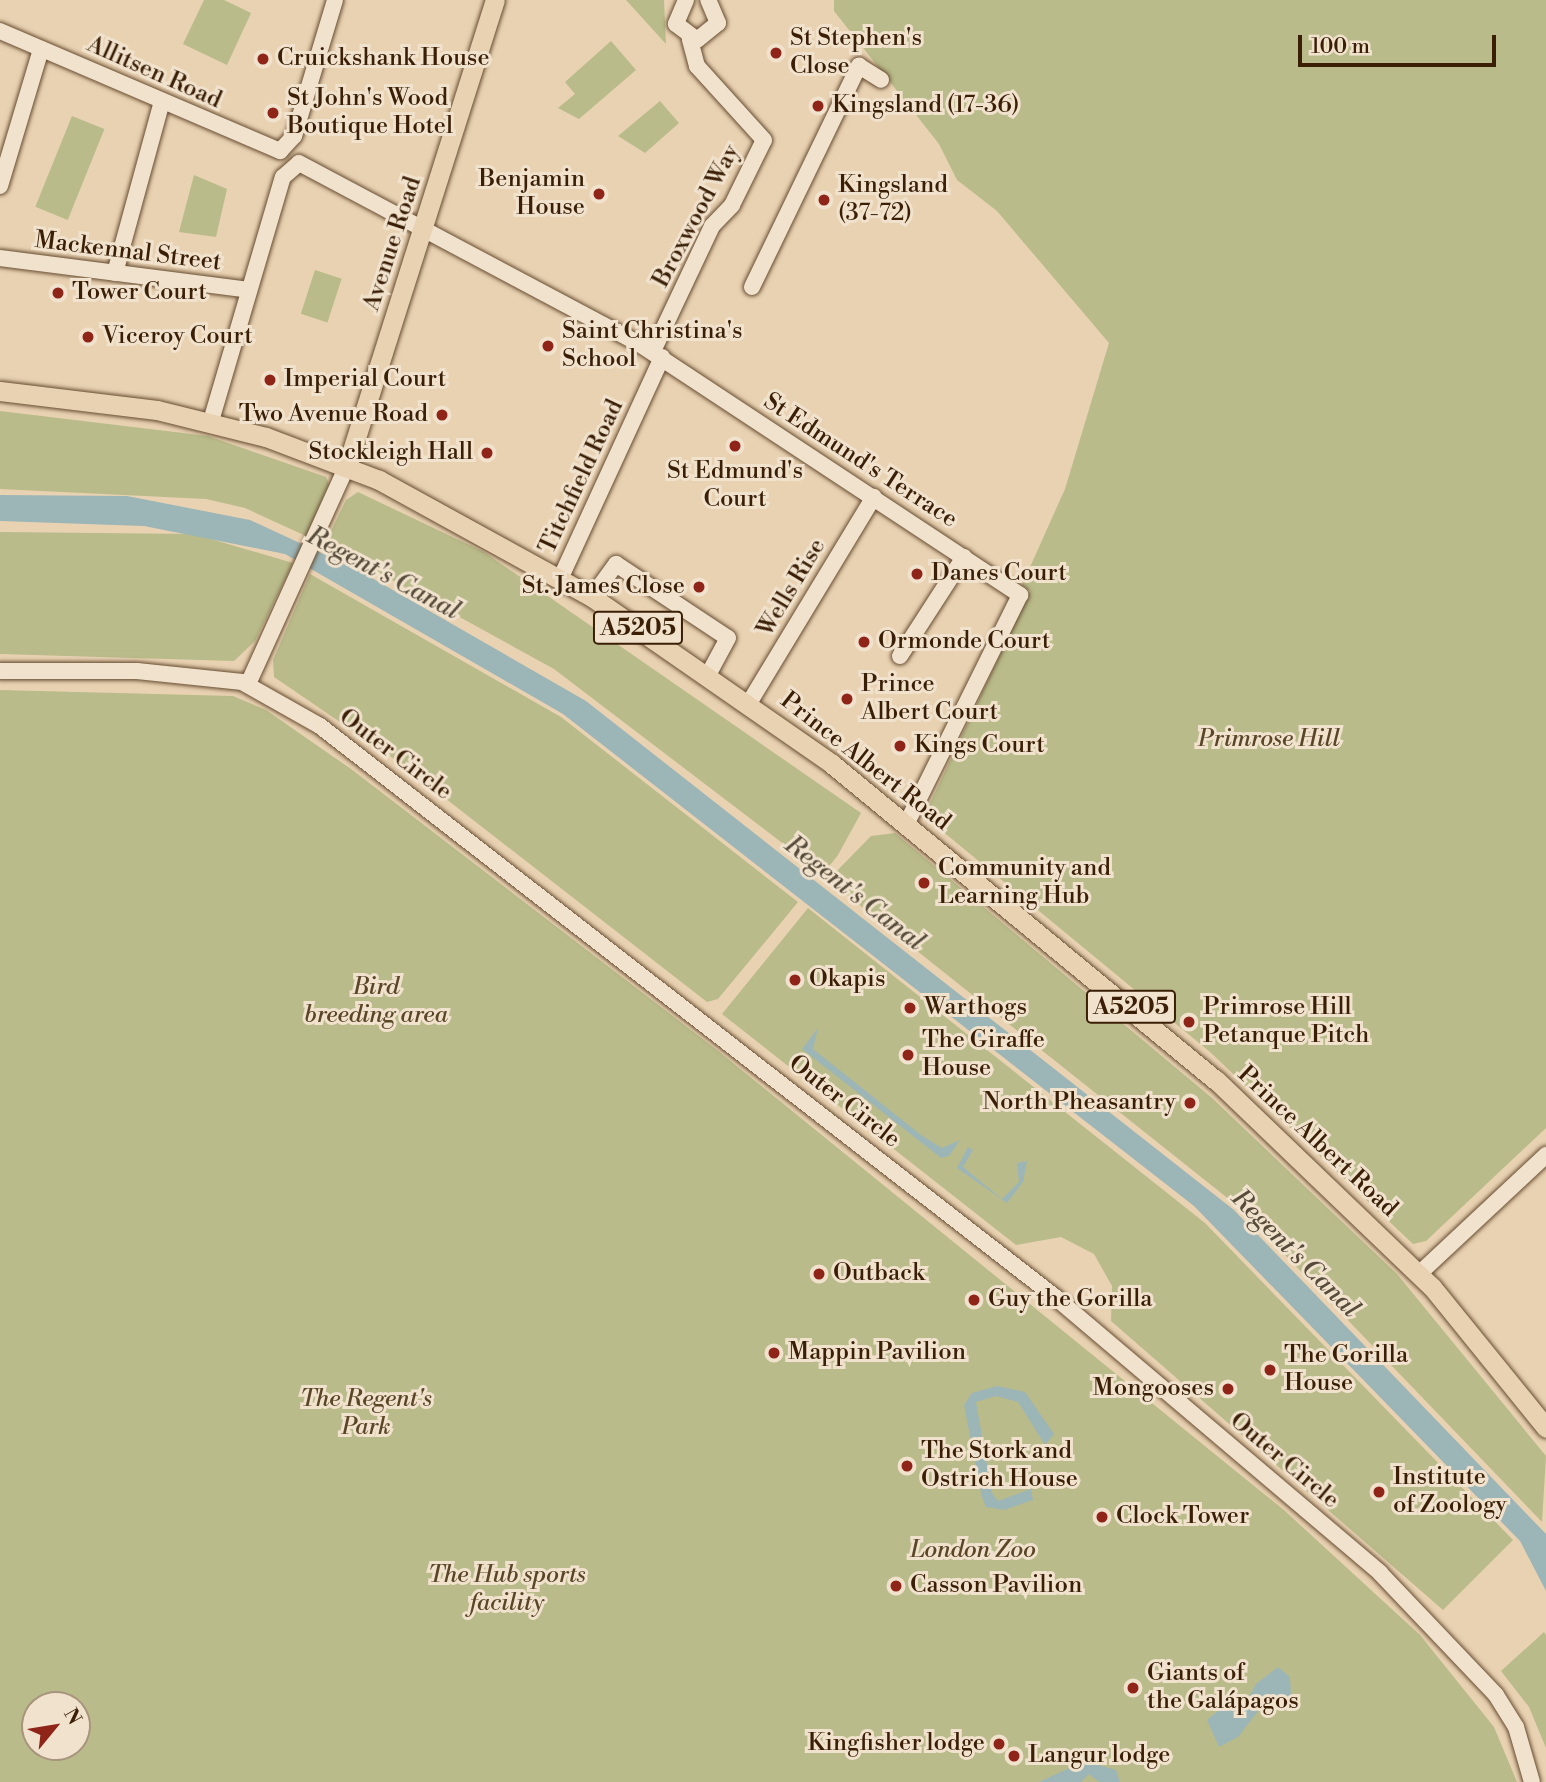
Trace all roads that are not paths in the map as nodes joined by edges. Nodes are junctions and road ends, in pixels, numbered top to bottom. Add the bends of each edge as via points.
1 (335, 0) edge
2 (495, 0) edge
3 (686, 0) edge
4 (708, 0) edge
5 (0, 31) edge
6 (690, 39) junction
7 (41, 49) junction
8 (881, 80) dead end
9 (162, 102) junction
10 (0, 186) edge
11 (424, 226) junction
12 (0, 258) edge
13 (115, 273) junction
14 (752, 287) dead end
15 (249, 290) junction
16 (657, 354) junction
17 (0, 391) edge
18 (211, 421) junction
19 (347, 467) junction
20 (874, 497) junction
21 (964, 557) junction
22 (561, 577) junction
23 (592, 597) junction
24 (900, 656) dead end
25 (0, 671) edge
26 (708, 675) junction
27 (248, 684) junction
28 (749, 704) junction
29 (907, 824) junction
30 (1546, 1155) edge
31 (1420, 1273) junction
32 (1546, 1428) edge
33 (1532, 1782) edge

1 - 9 street, Allitsen Road via 289,144 275,150
2 - 11 main road, Avenue Road
3 - 6 street via 676,24
4 - 6 street via 719,16 715,30
5 - 7 street, Allitsen Road
6 - 16 street, Broxwood Way via 697,66 764,140 732,205 712,226
7 - 9 street, Allitsen Road
7 - 10 street
8 - 14 street via 859,66
9 - 13 street
11 - 15 street via 299,163 284,174
11 - 16 street, St Edmund's Terrace
11 - 19 main road, Avenue Road
12 - 13 street, Mackennal Street
13 - 15 street, Mackennal Street
15 - 18 street
16 - 20 street, St Edmund's Terrace
16 - 22 street, Titchfield Road
17 - 18 main road, Prince Albert Road / A5205
18 - 19 main road, Prince Albert Road / A5205
19 - 22 main road, Prince Albert Road / A5205
19 - 27 street, Avenue Road
20 - 21 street, St Edmund's Terrace
20 - 28 street, Wells Rise
21 - 24 street
21 - 29 street, St Edmund's Terrace via 1020,594
22 - 23 main road, Prince Albert Road / A5205
23 - 26 main road, Prince Albert Road / A5205
23 - 26 street via 616,564 728,638
25 - 27 street, Outer Circle via 138,671
26 - 28 main road, Prince Albert Road / A5205
27 - 33 street, Outer Circle via 320,726 704,1020 1055,1297 1288,1495 1462,1653 1516,1727
28 - 29 main road, Prince Albert Road / A5205
29 - 31 main road, Prince Albert Road / A5205 via 1216,1080
30 - 31 street
31 - 32 main road, Prince Albert Road / A5205

